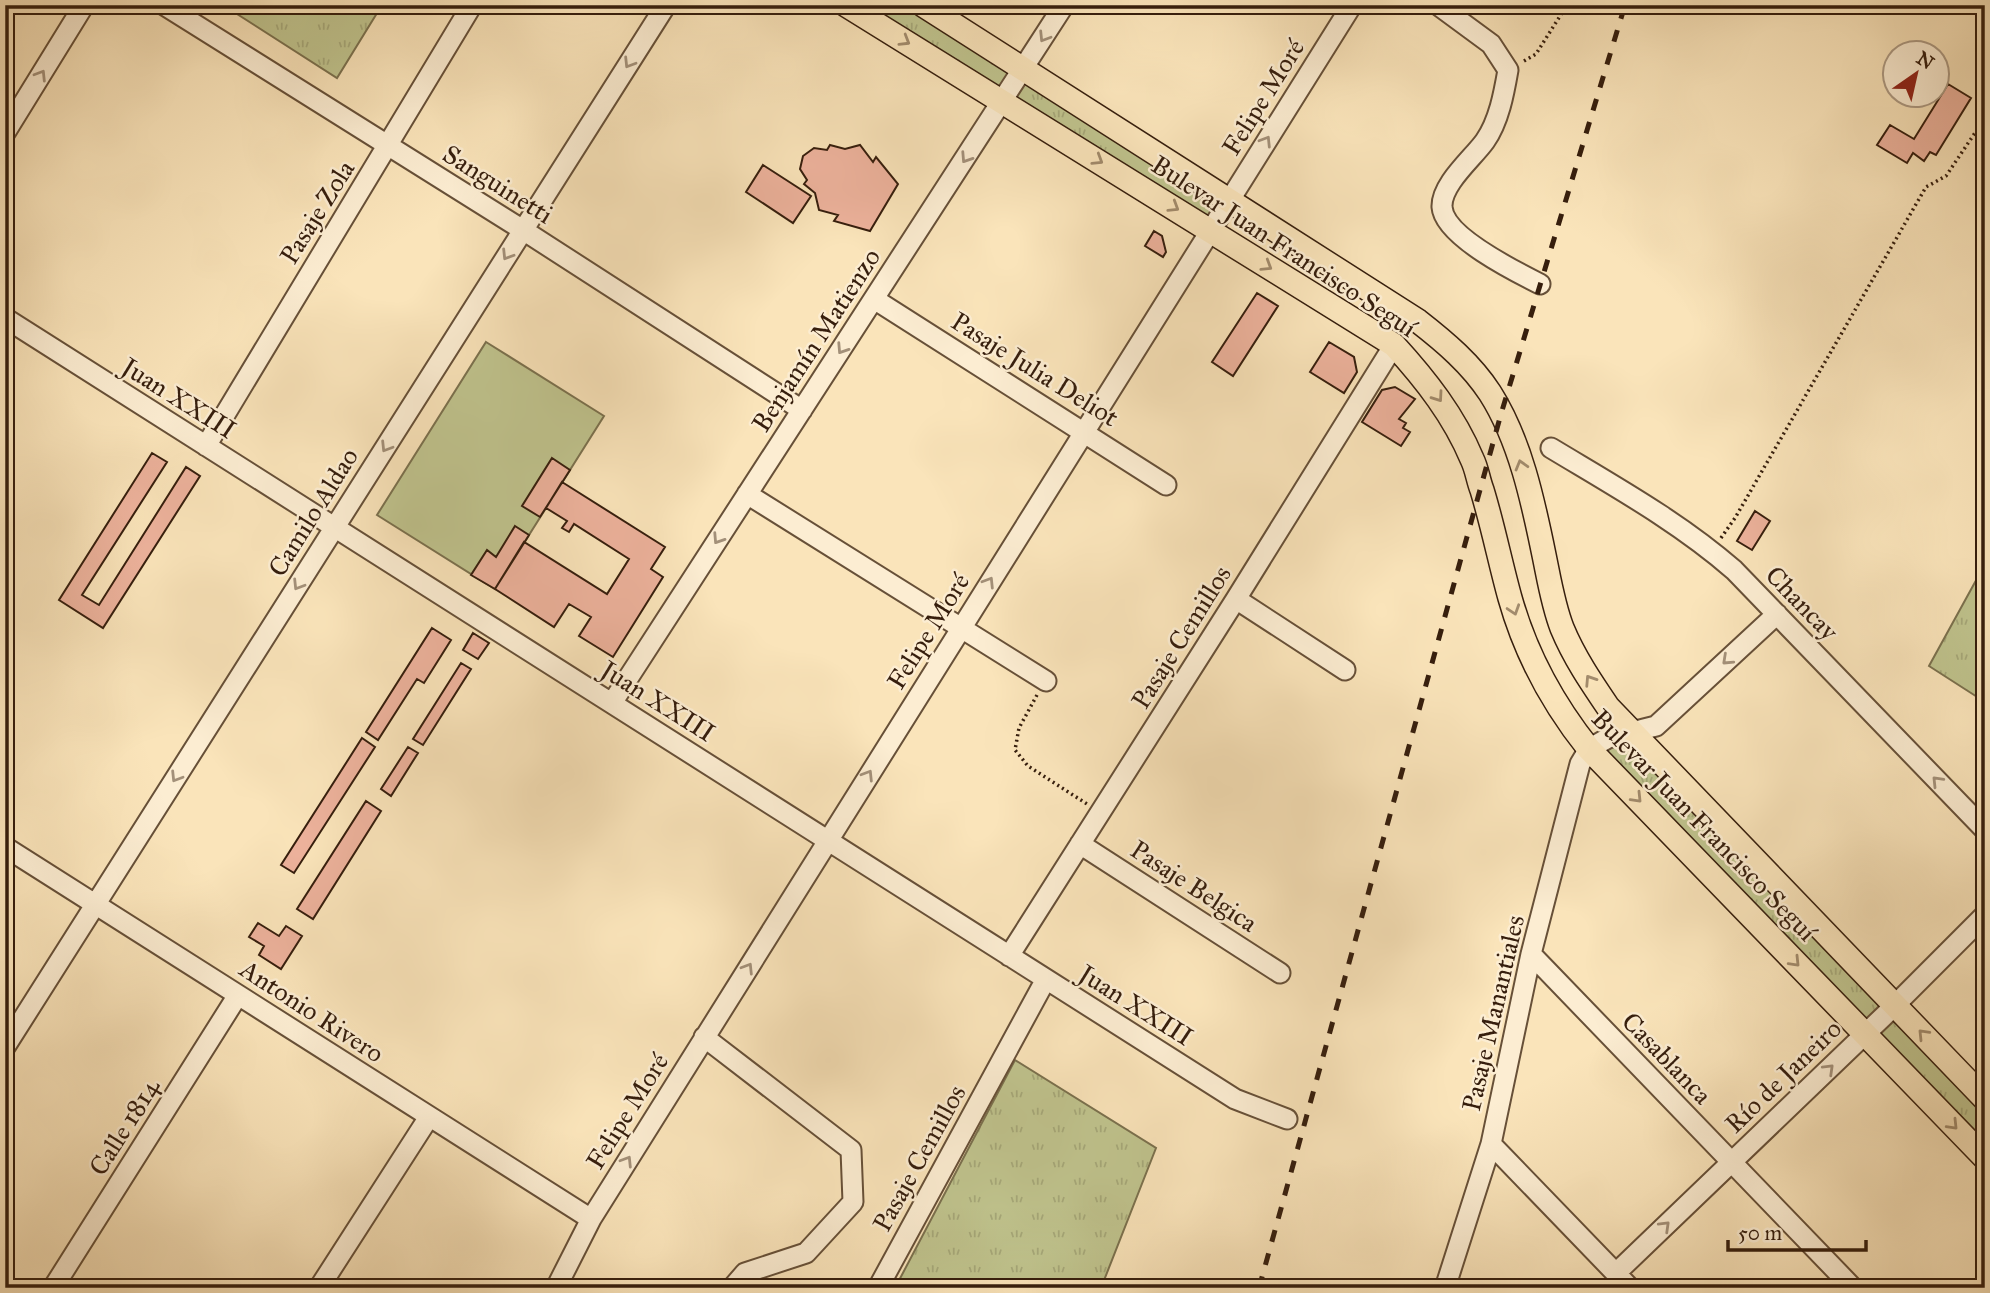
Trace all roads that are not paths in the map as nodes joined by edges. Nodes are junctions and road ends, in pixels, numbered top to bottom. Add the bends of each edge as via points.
1 (84, 5) edge
2 (164, 5) edge
3 (472, 5) edge
4 (666, 5) edge
5 (846, 5) edge
6 (923, 5) edge
7 (1064, 5) edge
8 (1352, 5) edge
9 (1438, 5) edge
10 (1024, 69) junction
11 (1003, 101) junction
12 (5, 133) edge
13 (388, 146) junction
14 (1229, 199) junction
15 (523, 230) junction
16 (1210, 230) junction
17 (1540, 284) dead end
18 (874, 299) junction
19 (5, 318) edge
20 (1394, 345) junction
21 (802, 410) junction
22 (1084, 432) junction
23 (206, 446) junction
24 (1551, 448) dead end
25 (1166, 485) dead end
26 (747, 494) junction
27 (335, 527) junction
28 (1236, 600) junction
29 (1777, 614) junction
30 (961, 628) junction
31 (1345, 670) dead end
32 (1046, 681) road end
33 (612, 704) junction
34 (1633, 733) junction
35 (1589, 749) junction
36 (1985, 831) edge
37 (828, 840) junction
38 (1080, 844) junction
39 (5, 848) edge
40 (96, 905) junction
41 (1985, 915) edge
42 (1531, 954) junction
43 (1009, 956) junction
44 (1280, 973) dead end
45 (1046, 979) junction
46 (238, 995) junction
47 (1895, 1005) junction
48 (1865, 1034) junction
49 (704, 1037) junction
50 (7, 1041) edge
51 (1985, 1099) edge
52 (429, 1117) junction
53 (1287, 1119) dead end
54 (1491, 1144) junction
55 (1985, 1158) edge
56 (1731, 1163) junction
57 (591, 1219) junction
58 (1616, 1273) junction
59 (53, 1288) edge
60 (319, 1288) edge
61 (556, 1288) edge
62 (732, 1288) edge
63 (878, 1288) edge
64 (1445, 1288) edge
65 (1630, 1288) edge
66 (1853, 1288) edge

12 -> 1 street
2 - 13 street, Sanguinetti
3 - 13 street, Pasaje Zola
4 -> 15 street, Camilo Aldao
5 -> 11 main road, Bulevar Juan Francisco Seguí
6 - 10 main road, Bulevar Juan Francisco Seguí
7 -> 10 street, Benjamín Matienzo
14 -> 8 street, Felipe Moré
9 - 17 street via 1491,44 1508,70 1504,96 1486,139 1444,193 1446,220 1502,266
10 - 11 street, Benjamín Matienzo
10 - 14 main road, Bulevar Juan Francisco Seguí
11 -> 16 main road, Bulevar Juan Francisco Seguí
11 -> 18 street, Benjamín Matienzo
13 - 15 street, Sanguinetti
13 - 23 street, Pasaje Zola
14 - 16 street, Felipe Moré
34 -> 14 main road, Bulevar Juan Francisco Seguí via 1586,675 1561,626 1517,453 1489,392 1460,358 1418,321
15 - 21 street, Sanguinetti
15 -> 27 street, Camilo Aldao
16 -> 20 main road, Bulevar Juan Francisco Seguí
16 - 22 street, Felipe Moré
18 -> 21 street, Benjamín Matienzo
18 - 22 street, Pasaje Julia Deliot
19 - 23 street, Juan XXIII
20 - 28 street, Pasaje Cemillos
20 -> 35 main road, Bulevar Juan Francisco Seguí via 1440,399 1474,462 1510,598 1534,664
21 - 26 street, Benjamín Matienzo
22 - 25 street, Pasaje Julia Deliot
30 -> 22 street, Felipe Moré
23 - 27 street, Juan XXIII
24 - 29 street, Chancay via 1708,547
26 - 30 street
26 -> 33 street, Benjamín Matienzo
27 - 33 street, Juan XXIII
27 -> 40 street, Camilo Aldao
28 - 31 street
28 - 38 street, Pasaje Cemillos
29 -> 34 street via 1656,726
36 -> 29 street, Chancay
30 - 32 street
37 -> 30 street, Felipe Moré
33 - 37 street, Juan XXIII
34 - 35 street via 1608,738
34 - 47 main road, Bulevar Juan Francisco Seguí
35 - 42 street, Pasaje Manantiales via 1580,764
35 -> 48 main road, Bulevar Juan Francisco Seguí
37 - 43 street, Juan XXIII
49 -> 37 street, Felipe Moré
38 - 43 street, Pasaje Cemillos
38 - 44 street, Pasaje Belgica
39 - 40 street, Antonio Rivero
40 - 46 street, Antonio Rivero
40 - 50 street, Camilo Aldao
41 - 47 street, Río de Janeiro
42 - 54 street, Pasaje Manantiales
42 - 56 street, Casablanca
43 - 45 street, Juan XXIII
45 - 53 street, Juan XXIII via 1235,1099
45 - 63 street, Pasaje Cemillos
46 - 52 street, Antonio Rivero
46 - 59 street, Calle 1814
47 - 48 street, Río de Janeiro
51 -> 47 main road, Bulevar Juan Francisco Seguí
48 -> 55 main road, Bulevar Juan Francisco Seguí
56 -> 48 street, Río de Janeiro
57 -> 49 street, Felipe Moré
49 - 62 street via 851,1150 853,1202 806,1253 745,1273
52 - 57 street, Antonio Rivero
52 - 60 street
54 - 58 street
54 - 64 street, Pasaje Manantiales
58 -> 56 street, Río de Janeiro
56 - 66 street, Casablanca
57 - 61 street, Felipe Moré
58 - 65 street

